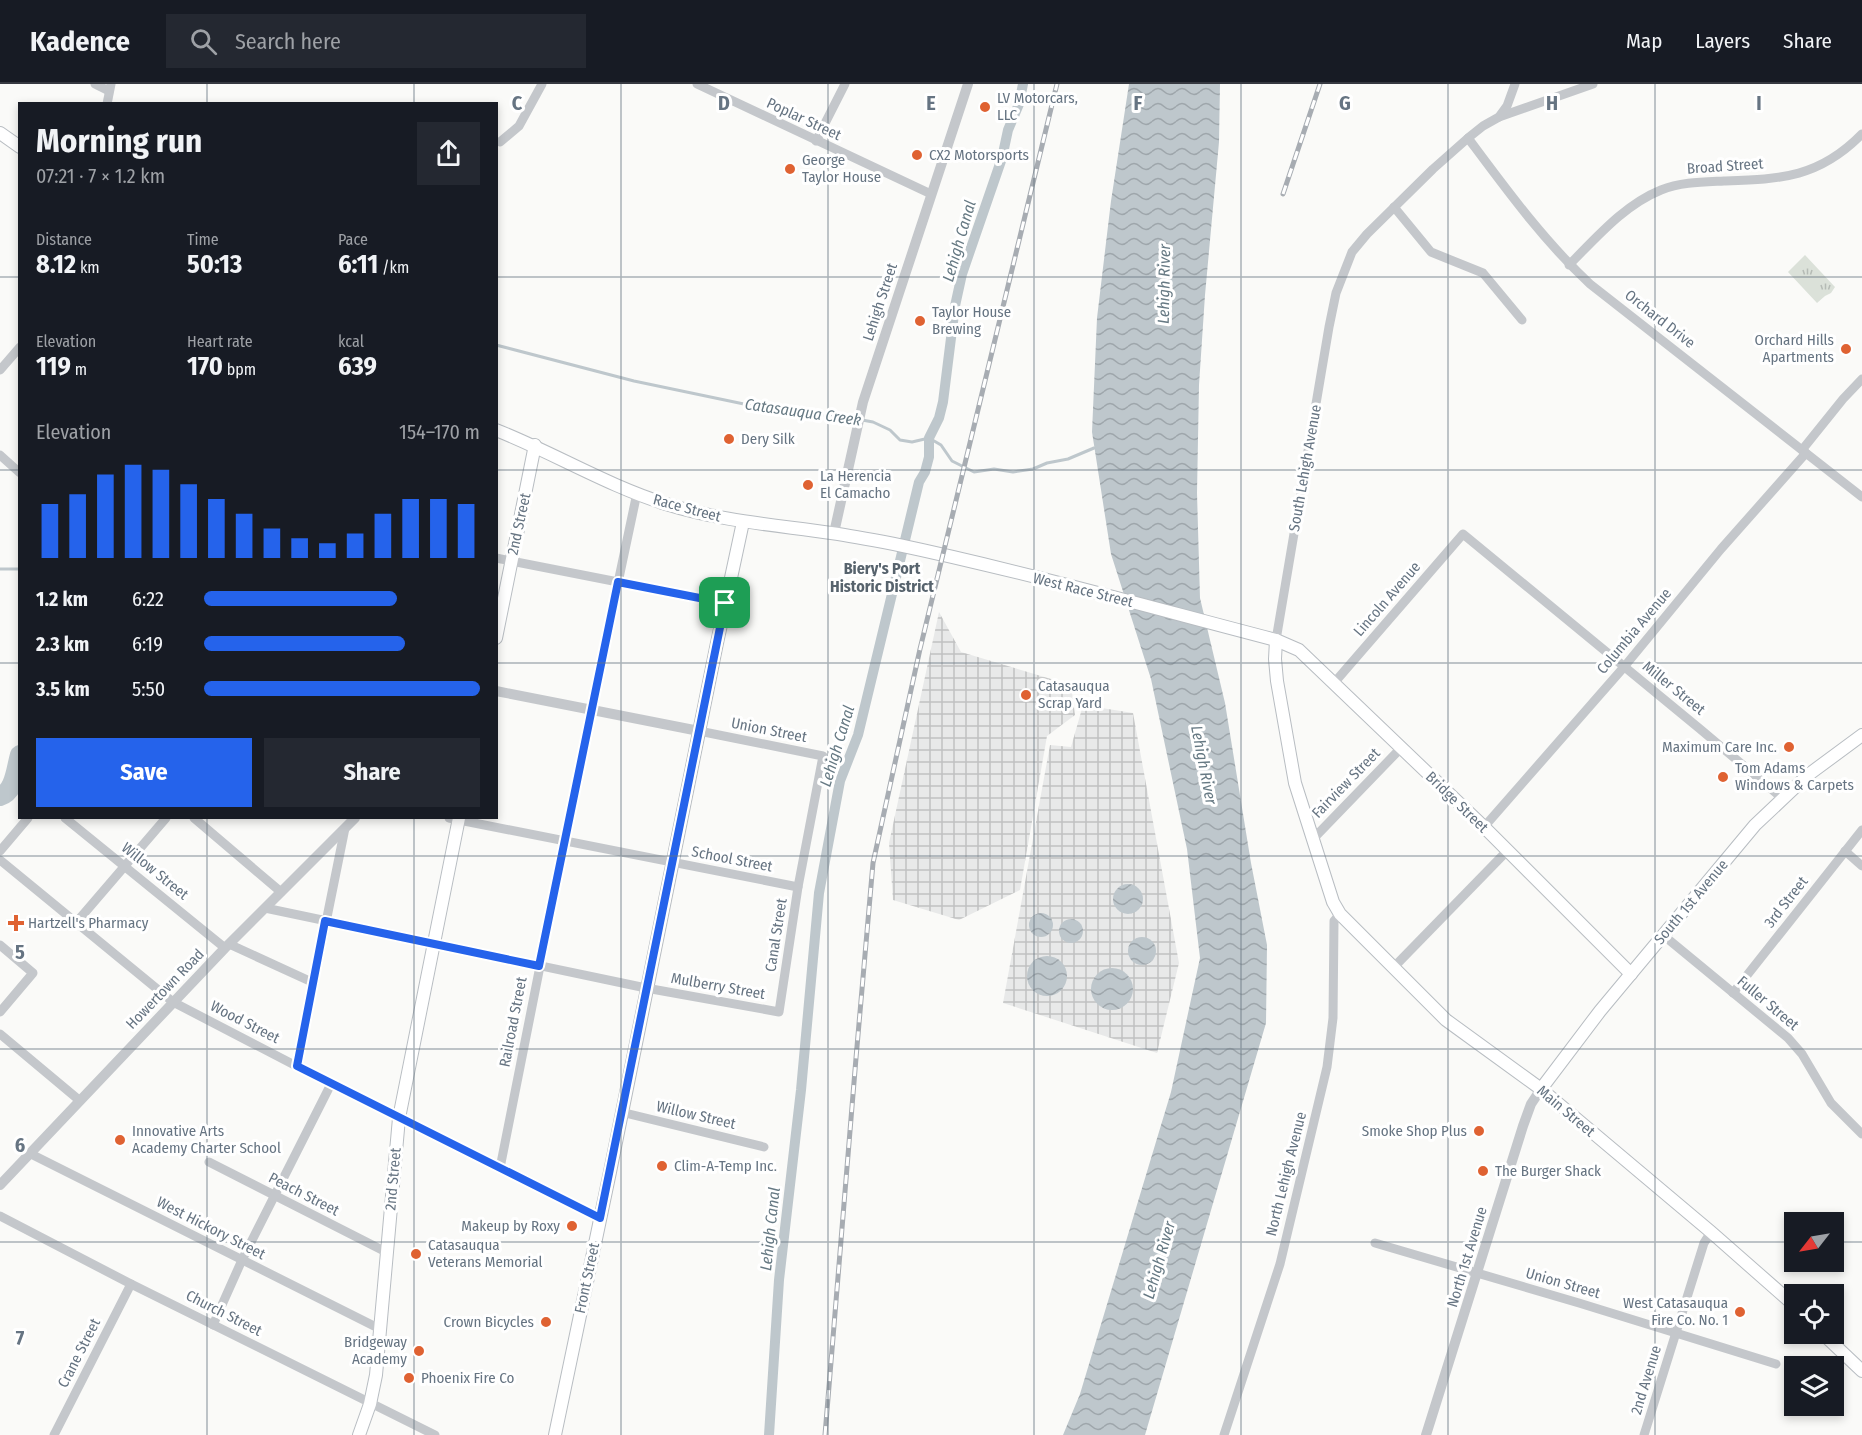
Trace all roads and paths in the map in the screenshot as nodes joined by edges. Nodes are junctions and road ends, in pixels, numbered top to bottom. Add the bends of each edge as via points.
1 (95, 84) edge
2 (542, 84) edge
3 (697, 84) edge
4 (845, 84) edge
5 (968, 84) edge
6 (1515, 84) edge
7 (1593, 84) edge
8 (110, 88) edge
9 (712, 88) edge
10 (1499, 117) junction
11 (0, 133) edge
12 (1862, 134) edge
13 (1467, 138) junction
14 (816, 141) junction
15 (501, 142) dead end
16 (18, 146) edge
17 (931, 194) junction
18 (1394, 207) junction
19 (1569, 265) junction
20 (1521, 320) dead end
21 (18, 349) edge
22 (0, 370) edge
23 (1862, 379) edge
24 (498, 431) edge
25 (536, 446) junction
26 (1804, 451) junction
27 (0, 455) edge
28 (18, 471) edge
29 (637, 493) junction
30 (1862, 496) edge
31 (743, 522) junction
32 (834, 533) junction
33 (1463, 534) joint
34 (890, 544) joint
35 (498, 558) edge
36 (512, 561) junction
37 (618, 582) junction
38 (725, 603) junction
39 (498, 628) edge
40 (1276, 640) junction
41 (1624, 667) junction
42 (1334, 683) junction
43 (498, 691) edge
44 (592, 710) junction
45 (699, 731) junction
46 (1862, 735) edge
47 (1401, 748) junction
48 (823, 756) joint
49 (1782, 798) junction
50 (27, 819) edge
51 (66, 819) edge
52 (165, 819) edge
53 (195, 819) edge
54 (455, 819) edge
55 (460, 819) edge
56 (349, 821) edge
57 (1484, 827) junction
58 (1862, 830) edge
59 (1313, 839) junction
60 (565, 841) junction
61 (0, 851) edge
62 (1507, 851) junction
63 (1845, 851) junction
64 (0, 860) edge
65 (672, 862) junction
66 (125, 866) junction
67 (1862, 866) edge
68 (798, 887) junction
69 (281, 892) junction
70 (265, 908) junction
71 (1340, 914) junction
72 (325, 921) junction
73 (75, 924) junction
74 (1663, 935) junction
75 (434, 943) junction
76 (0, 945) edge
77 (227, 946) junction
78 (539, 966) junction
79 (1393, 968) junction
80 (1631, 974) junction
81 (314, 983) junction
82 (646, 988) junction
83 (1733, 993) junction
84 (172, 1002) junction
85 (0, 1012) edge
86 (779, 1012) joint
87 (0, 1034) edge
88 (297, 1066) junction
89 (331, 1084) junction
90 (1541, 1089) junction
91 (79, 1100) junction
92 (621, 1112) junction
93 (399, 1118) junction
94 (1862, 1134) edge
95 (764, 1147) dead end
96 (29, 1153) junction
97 (209, 1162) dead end
98 (500, 1168) junction
99 (0, 1185) edge
100 (275, 1196) junction
101 (0, 1216) edge
102 (600, 1218) junction
103 (1711, 1232) junction
104 (1375, 1243) dead end
105 (386, 1252) junction
106 (242, 1260) junction
107 (1478, 1274) junction
108 (131, 1284) junction
109 (1784, 1296) edge
110 (213, 1325) junction
111 (380, 1329) junction
112 (1676, 1333) junction
113 (1834, 1344) edge
114 (1776, 1364) dead end
115 (1862, 1371) edge
116 (370, 1404) junction
117 (54, 1435) edge
118 (359, 1435) edge
119 (435, 1435) edge
120 (555, 1435) edge
121 (1224, 1435) edge
122 (1426, 1435) edge
123 (1644, 1435) edge

1 - 8 street
2 - 15 street via 519,126
3 - 9 street, Poplar Street
4 - 14 street
5 - 17 street, Lehigh Street
6 - 10 street
7 - 10 street, South Lehigh Avenue
9 - 14 street, Poplar Street
10 - 13 street, South Lehigh Avenue
11 - 16 main road
12 - 19 street, Broad Street via 1835,158 1806,172 1694,182 1662,189 1630,207
13 - 18 street, South Lehigh Avenue
13 - 19 street, Orchard Drive
14 - 17 street, Poplar Street
17 - 32 street, Lehigh Street via 856,425
18 - 20 street via 1431,252 1483,273
18 - 40 street, South Lehigh Avenue via 1353,252 1336,293
19 - 26 street, Orchard Drive
21 - 22 street
23 - 26 street, Columbia Avenue
24 - 25 main road, Race Street
25 - 29 main road, Race Street
25 - 36 main road, 2nd Street
26 - 30 street, Orchard Drive
26 - 41 street, Columbia Avenue
27 - 28 street
29 - 31 main road, Race Street via 668,505
29 - 37 street, Railroad Street
31 - 32 main road, Race Street
31 - 38 main road, Front Street
32 - 34 main road, Race Street
33 - 41 street, Miller Street
33 - 42 street, Lincoln Avenue
34 - 40 main road, West Race Street
35 - 36 street
36 - 37 street
36 - 39 main road, 2nd Street
37 - 38 street
37 - 44 street, Railroad Street
38 - 45 main road, Front Street
40 - 42 main road, Bridge Street via 1299,650
40 - 59 main road, South Lehigh Avenue via 1277,681 1289,753
41 - 49 street, Miller Street
41 - 57 street, Columbia Avenue
42 - 47 main road, Bridge Street
43 - 44 street, Union Street
44 - 45 street, Union Street
44 - 60 street, Railroad Street
45 - 48 street, Union Street
45 - 65 main road, Front Street
46 - 49 main road, South 1st Avenue
47 - 57 main road, Bridge Street
47 - 59 street, Fairview Street
48 - 68 street, Canal Street
49 - 74 main road, South 1st Avenue
50 - 61 street
51 - 66 street, Willow Street
52 - 66 street
53 - 69 street
54 - 75 main road, 2nd Street
55 - 60 street, School Street
56 - 69 street, Howertown Road
56 - 72 street
57 - 62 main road, Bridge Street
58 - 63 street, 3rd Street
59 - 71 main road, South Lehigh Avenue
60 - 65 street, School Street
60 - 78 street, Railroad Street
62 - 79 street
62 - 80 main road, Bridge Street
63 - 67 street
63 - 83 street, 3rd Street
64 - 73 street, Wood Street
65 - 68 street, School Street
65 - 82 main road, Front Street
66 - 73 street
66 - 77 street, Willow Street
68 - 86 street, Canal Street
69 - 70 street, Howertown Road
70 - 72 street, Mulberry Street
70 - 77 street, Howertown Road
71 - 79 main road, Main Street
71 - 121 street, North Lehigh Avenue via 1334,921 1333,1018 1327,1068 1280,1264
72 - 75 street, Mulberry Street
72 - 81 street
73 - 84 street, Wood Street
74 - 80 main road, South 1st Avenue
74 - 83 street, Fuller Street
75 - 78 street, Mulberry Street
75 - 93 main road, 2nd Street
76 - 85 street via 33,973
77 - 81 street, Willow Street
77 - 84 street, Howertown Road
78 - 82 street, Mulberry Street
78 - 98 street, Railroad Street
79 - 90 main road, Main Street via 1446,1020
80 - 90 main road, South 1st Avenue
81 - 88 street
82 - 86 street, Mulberry Street
82 - 92 main road, Front Street
83 - 94 street, Fuller Street via 1788,1038 1831,1103
84 - 88 street, Wood Street
84 - 91 street, Howertown Road
87 - 91 street
88 - 89 street, Wood Street
89 - 93 street, Wood Street
89 - 100 street
90 - 103 main road, Main Street
90 - 107 street, North 1st Avenue via 1523,1126
91 - 96 street, Howertown Road
92 - 95 street, Willow Street
92 - 102 main road, Front Street
93 - 98 street, Wood Street
93 - 105 main road, 2nd Street
96 - 99 street, Howertown Road
96 - 106 street, West Hickory Street
97 - 100 street, Peach Street
98 - 102 street, Wood Street
100 - 105 street, Peach Street
100 - 106 street
101 - 108 street, Church Street
102 - 120 main road, Front Street
103 - 109 main road, Main Street
103 - 112 street, 2nd Avenue via 1704,1243
104 - 107 street, Union Street
105 - 111 main road, 2nd Street
106 - 110 street
106 - 111 street, West Hickory Street
107 - 112 street, Union Street
107 - 122 street, North 1st Avenue
108 - 110 street, Church Street
108 - 117 street, Crane Street
110 - 116 street, Church Street
111 - 116 main road, 2nd Street
112 - 114 street, Union Street
112 - 123 street, 2nd Avenue
113 - 115 main road
116 - 118 main road, 2nd Street
116 - 119 street, Church Street

